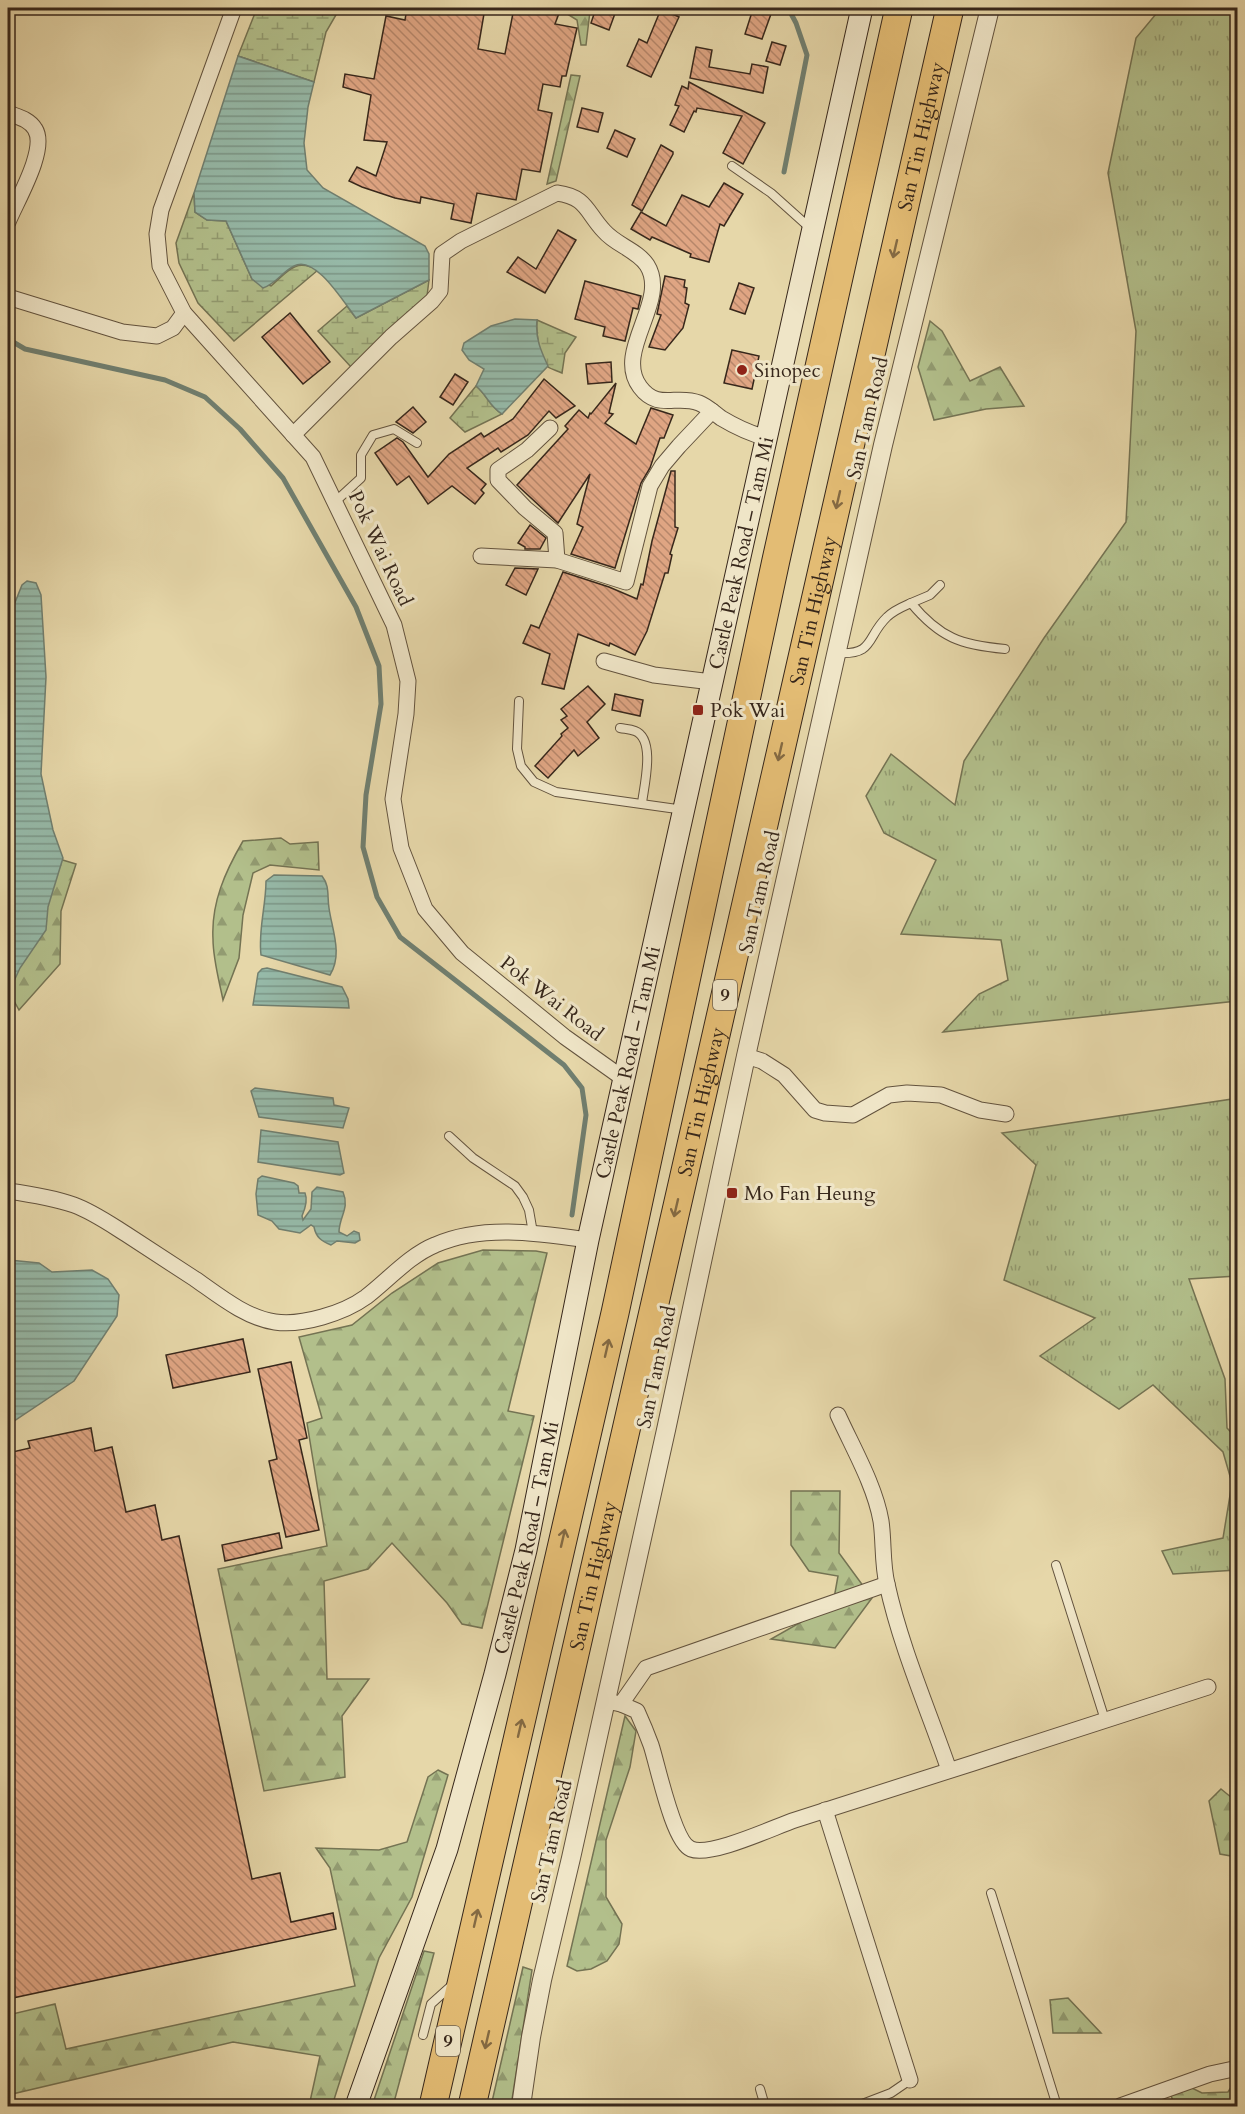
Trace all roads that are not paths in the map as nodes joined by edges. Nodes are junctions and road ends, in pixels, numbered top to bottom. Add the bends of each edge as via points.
1 (234, 8) edge
2 (862, 8) edge
3 (899, 8) edge
4 (950, 8) edge
5 (990, 8) edge
6 (8, 113) edge
7 (732, 166) dead end
8 (8, 222) edge
9 (814, 231) junction
10 (8, 297) edge
11 (184, 313) junction
12 (712, 411) junction
13 (550, 428) dead end
14 (293, 435) junction
15 (767, 438) junction
16 (417, 443) dead end
17 (336, 501) junction
18 (481, 556) dead end
19 (557, 560) junction
20 (940, 585) dead end
21 (911, 603) junction
22 (1005, 650) dead end
23 (836, 653) junction
24 (604, 661) dead end
25 (712, 682) junction
26 (519, 701) dead end
27 (620, 728) dead end
28 (642, 803) junction
29 (684, 810) junction
30 (746, 1056) junction
31 (624, 1079) junction
32 (1006, 1114) dead end
33 (448, 1136) dead end
34 (8, 1191) edge
35 (533, 1233) junction
36 (588, 1240) junction
37 (838, 1415) dead end
38 (1056, 1564) dead end
39 (887, 1584) junction
40 (1208, 1687) dead end
41 (613, 1702) junction
42 (1106, 1720) junction
43 (950, 1770) junction
44 (825, 1810) junction
45 (991, 1893) dead end
46 (463, 1975) junction
47 (423, 2035) dead end
48 (1238, 2068) edge
49 (910, 2080) joint
50 (760, 2089) dead end
51 (356, 2106) edge
52 (433, 2106) edge
53 (472, 2106) edge
54 (521, 2106) edge
55 (765, 2106) edge
56 (857, 2106) edge
57 (1057, 2106) edge
58 (1120, 2106) edge

1 - 11 street, Pok Wai Road via 161,210 157,234 160,266
2 - 9 main road, Castle Peak Road – Tam Mi
46 -> 3 highway, San Tin Highway / 9 via 615,1313
4 -> 53 highway, San Tin Highway / 9
5 - 23 street, San Tam Road
6 - 8 street via 28,121 39,141 37,156
7 - 9 lane via 771,193
9 - 15 main road, Castle Peak Road – Tam Mi
10 - 11 street via 122,332 157,336 173,328
11 - 14 street, Pok Wai Road
12 - 14 street via 690,401 659,401 647,396 638,385 633,361 651,295 651,274 640,258 602,230 580,201 557,193 442,254 440,291 436,296
12 - 15 street via 731,424
12 - 19 street via 662,466 650,486 626,582
13 - 19 street via 498,470 498,480 555,533
14 - 17 street, Pok Wai Road via 314,458
15 - 25 main road, Castle Peak Road – Tam Mi
16 - 17 lane via 394,429 373,435 361,455 361,478
17 - 31 street, Pok Wai Road via 394,625 408,681 393,799 401,848 425,909 462,952 565,1037
18 - 19 street
20 - 21 lane via 930,595
21 - 22 lane via 927,622 951,639
21 - 23 lane via 885,618 861,651
23 - 30 street, San Tam Road
24 - 25 street via 654,675
25 - 29 main road, Castle Peak Road – Tam Mi
26 - 28 lane via 517,748 521,766 534,782 556,792
27 - 28 lane via 636,731 648,752
28 - 29 lane
29 - 31 main road, Castle Peak Road – Tam Mi
30 - 32 street via 784,1075 815,1110 825,1113 853,1115 889,1095 907,1093 941,1095 980,1110
30 - 41 street, San Tam Road
31 - 36 main road, Castle Peak Road – Tam Mi
33 - 35 lane via 515,1186 530,1210
34 - 35 street via 74,1205 226,1300 274,1322 304,1321 335,1312 364,1298 434,1245 468,1235
35 - 36 street
36 - 51 main road, Castle Peak Road – Tam Mi via 526,1550 462,1796 435,1888
37 - 39 street via 881,1520
38 - 42 lane
39 - 41 street via 646,1668
39 - 43 street
40 - 42 street
41 - 44 street via 637,1711 675,1828 692,1850 719,1848
41 - 54 street, San Tam Road via 538,1999
42 - 43 street
43 - 44 street
44 - 49 street
45 - 57 lane
46 - 47 lane via 431,2004
46 - 52 highway, 9
48 - 58 street
49 - 56 lane via 891,2093
50 - 55 lane

